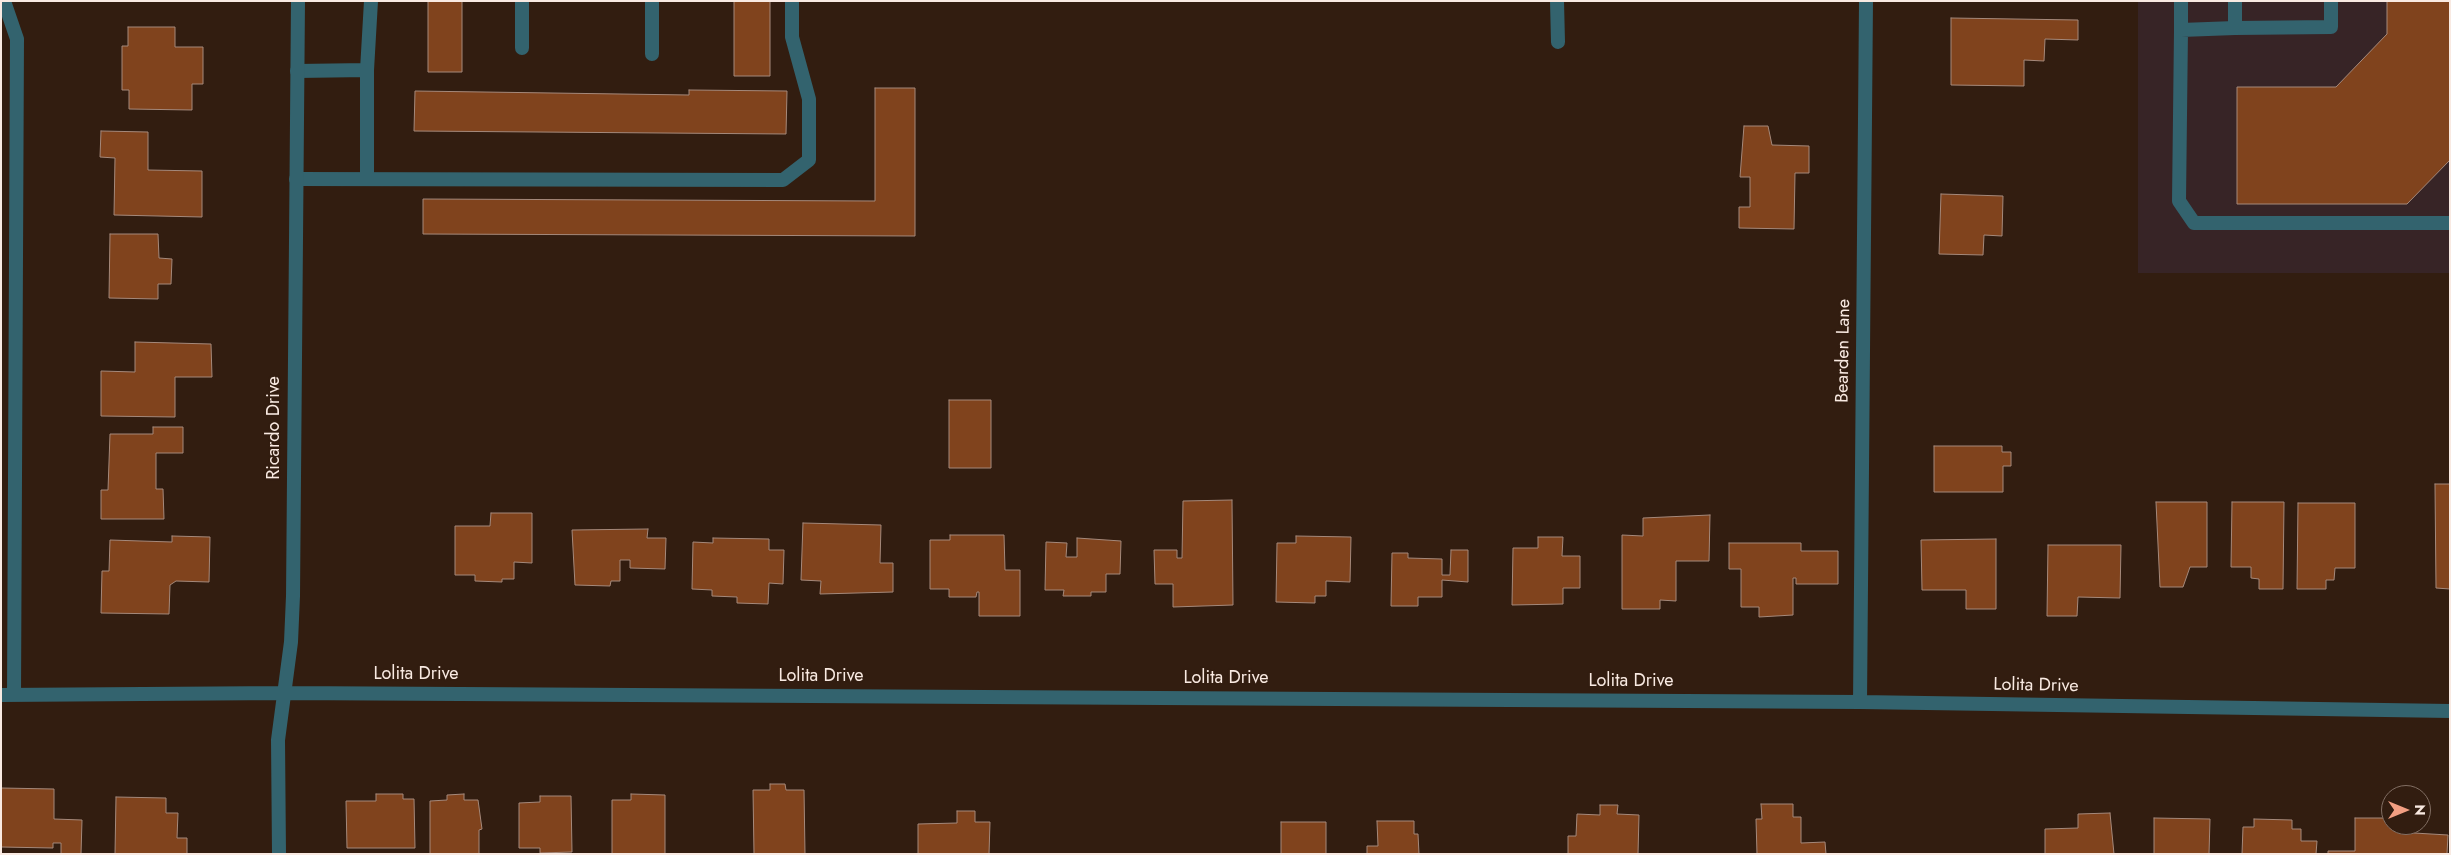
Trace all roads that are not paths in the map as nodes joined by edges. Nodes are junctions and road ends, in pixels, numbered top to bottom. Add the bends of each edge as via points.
1 (298, 1) edge
2 (371, 1) edge
3 (522, 1) edge
4 (652, 1) edge
5 (792, 1) edge
6 (1557, 1) edge
7 (1866, 1) edge
8 (2181, 1) edge
9 (2235, 1) edge
10 (2331, 1) edge
11 (3, 3) edge
12 (2235, 28) junction
13 (2181, 30) junction
14 (1558, 42) dead end
15 (522, 48) dead end
16 (652, 54) dead end
17 (367, 70) junction
18 (297, 71) junction
19 (296, 179) junction
20 (367, 179) junction
21 (2450, 223) edge
22 (285, 693) junction
23 (8, 695) edge
24 (1860, 702) junction
25 (2450, 711) edge
26 (279, 854) edge

1 - 18 street, Ricardo Drive
2 - 17 street
3 - 15 street
4 - 16 street
5 - 20 street via 792,37 809,99 808,160 783,180
6 - 14 street
7 - 24 street, Bearden Lane
8 - 13 street
9 - 12 street
10 - 12 street via 2331,27
11 - 23 street via 17,39
12 - 13 street
13 - 21 street via 2179,201 2194,223
17 - 18 street
17 - 20 street
18 - 19 street, Ricardo Drive
19 - 20 street
19 - 22 street, Ricardo Drive via 293,596
22 - 23 street, Lolita Drive
22 - 24 street, Lolita Drive
22 - 26 street, Ricardo Drive via 278,740
24 - 25 street, Lolita Drive

